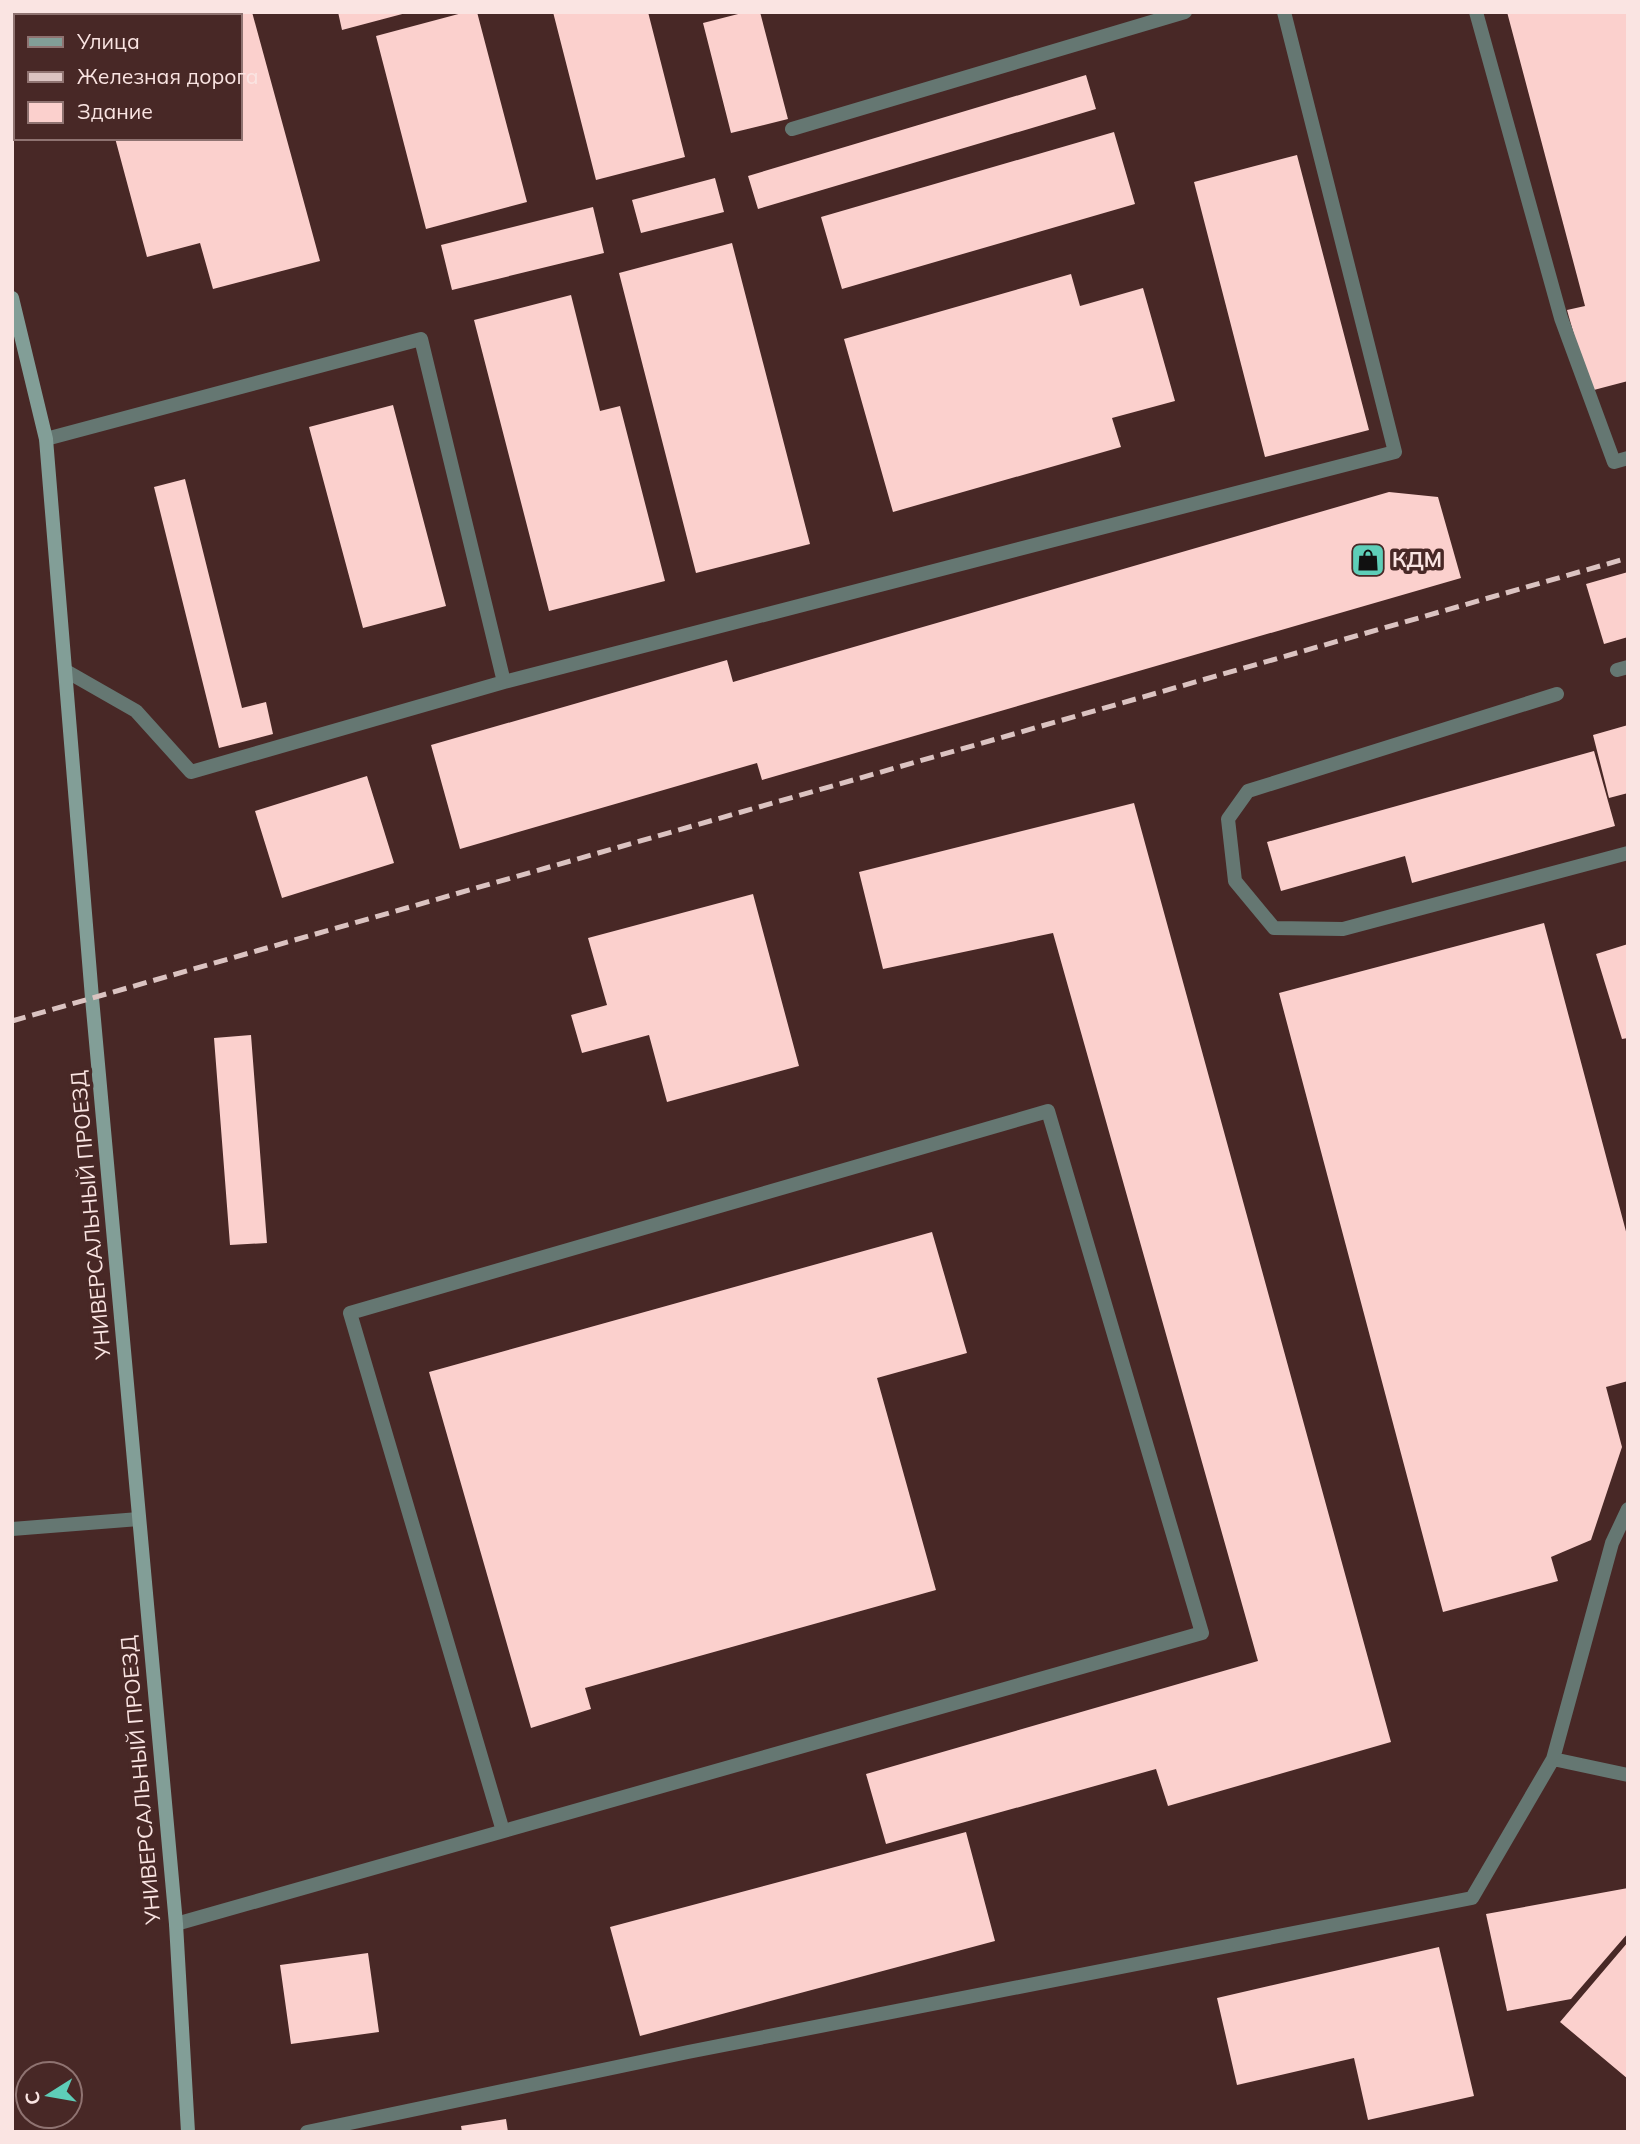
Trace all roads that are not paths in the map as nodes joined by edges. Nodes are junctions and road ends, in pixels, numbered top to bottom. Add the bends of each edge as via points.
1 (1185, 12) edge
2 (1284, 12) edge
3 (1476, 12) edge
4 (792, 129) dead end
5 (12, 298) edge
6 (46, 439) junction
7 (1628, 458) edge
8 (66, 671) junction
9 (504, 682) junction
10 (1557, 694) dead end
11 (1628, 853) edge
12 (1628, 1509) edge
13 (139, 1519) junction
14 (12, 1529) edge
15 (1553, 1759) junction
16 (1628, 1775) edge
17 (503, 1831) junction
18 (176, 1924) junction
19 (188, 2132) edge
20 (307, 2132) edge

1 - 4 street
2 - 9 street via 1395,452
3 - 7 street via 1562,318 1614,462
5 - 6 street, УНИВЕРСАЛЬНЫЙ ПРОЕЗД
6 - 8 street, УНИВЕРСАЛЬНЫЙ ПРОЕЗД
6 - 9 street via 421,338
8 - 9 street via 136,711 191,772
8 - 13 street, УНИВЕРСАЛЬНЫЙ ПРОЕЗД
10 - 11 street via 1248,791 1228,819 1235,881 1274,928 1343,929
12 - 15 street via 1612,1543
13 - 14 street
13 - 18 street, УНИВЕРСАЛЬНЫЙ ПРОЕЗД
15 - 16 street
15 - 20 street via 1472,1898
17 - 17 street via 1202,1633 1048,1111 350,1312
17 - 18 street
18 - 19 street, УНИВЕРСАЛЬНЫЙ ПРОЕЗД

